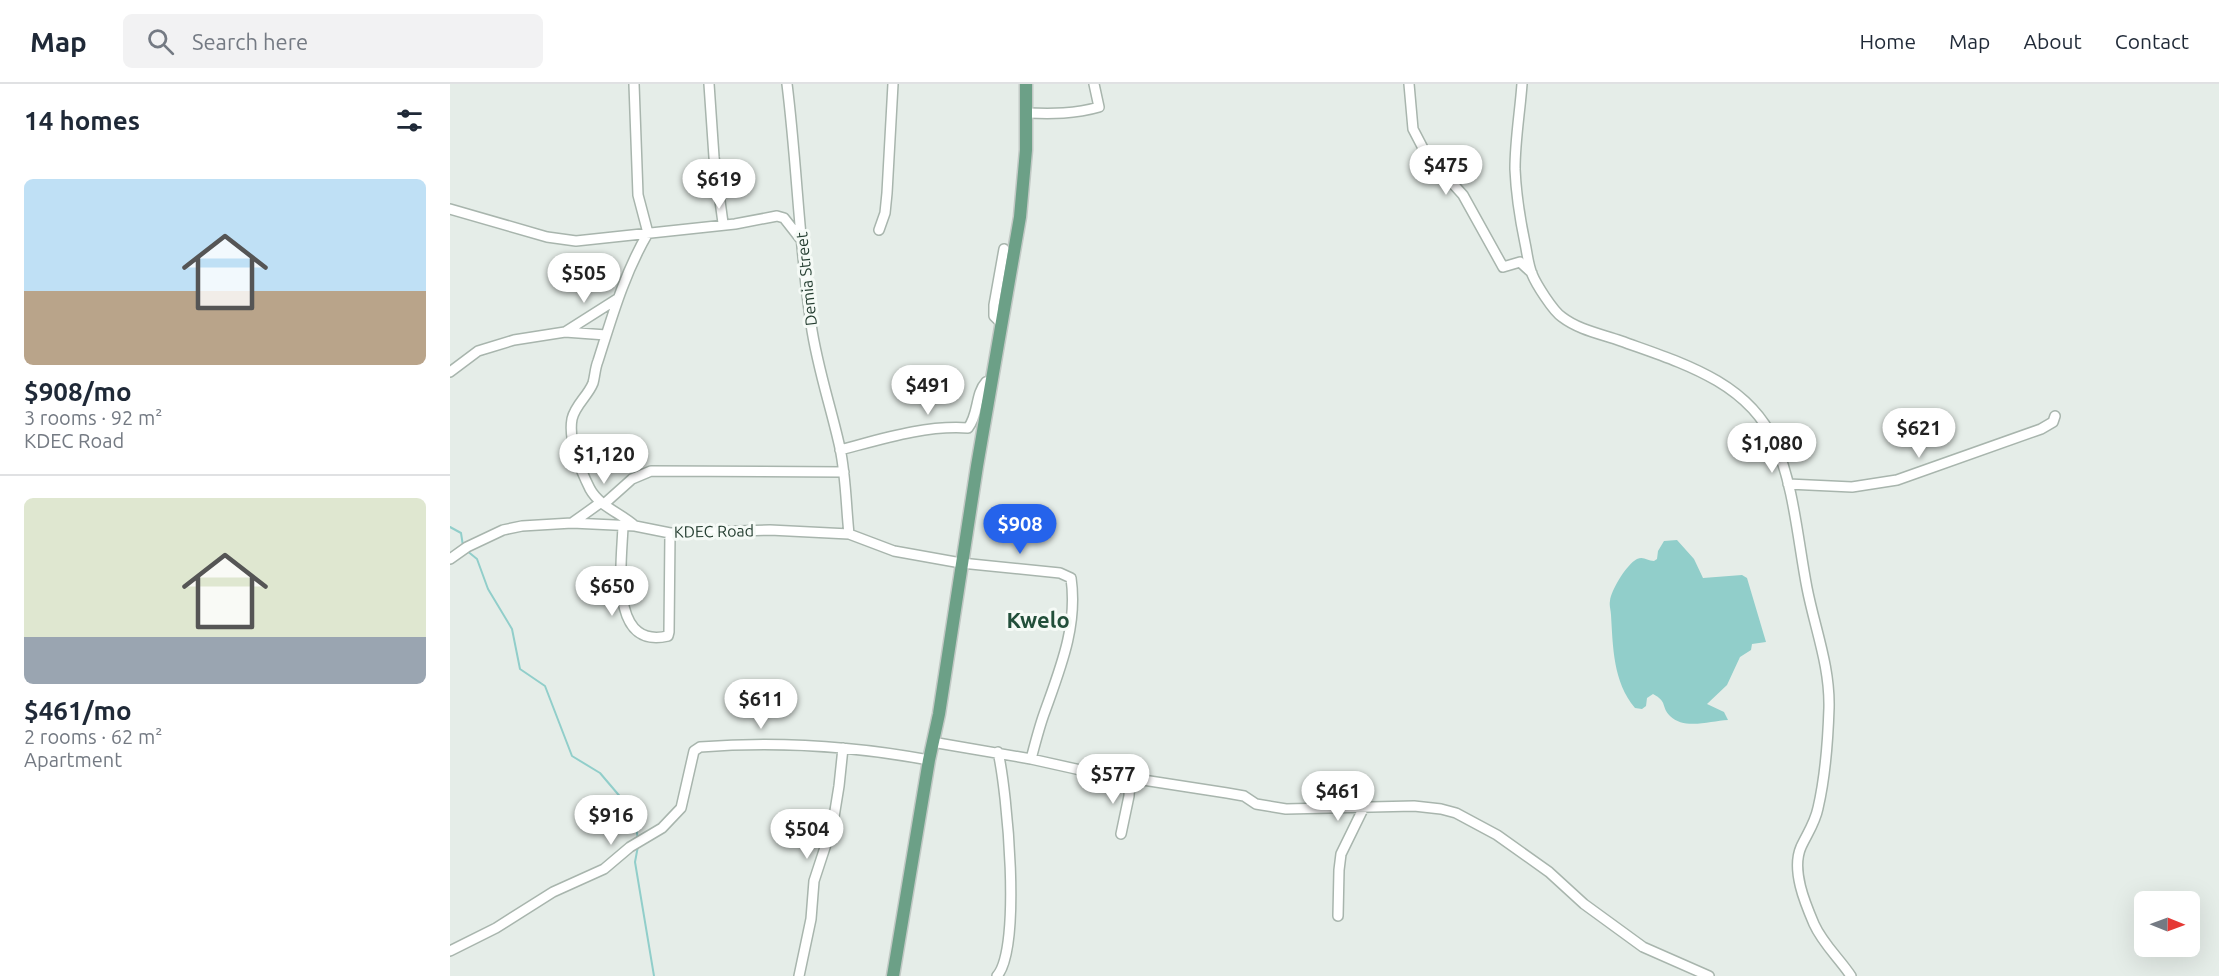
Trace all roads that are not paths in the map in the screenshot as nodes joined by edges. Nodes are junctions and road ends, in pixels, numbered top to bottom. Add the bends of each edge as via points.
1 (634, 84) edge
2 (709, 84) edge
3 (787, 84) edge
4 (893, 84) edge
5 (1026, 84) edge
6 (1094, 84) edge
7 (1409, 84) edge
8 (1522, 84) edge
9 (1027, 113) junction
10 (450, 209) edge
11 (723, 224) junction
12 (879, 230) dead end
13 (648, 233) junction
14 (802, 241) junction
15 (1004, 249) dead end
16 (1532, 273) junction
17 (617, 299) junction
18 (1001, 323) junction
19 (565, 332) junction
20 (606, 335) junction
21 (450, 372) edge
22 (991, 381) junction
23 (2055, 416) dead end
24 (840, 450) junction
25 (844, 472) junction
26 (1788, 484) junction
27 (602, 503) junction
28 (572, 523) junction
29 (623, 526) junction
30 (635, 526) junction
31 (670, 533) junction
32 (849, 534) junction
33 (450, 559) edge
34 (961, 563) junction
35 (932, 742) junction
36 (843, 748) junction
37 (998, 752) junction
38 (1031, 759) junction
39 (929, 760) junction
40 (1130, 778) junction
41 (1364, 807) junction
42 (1121, 834) dead end
43 (1338, 916) dead end
44 (450, 951) edge
45 (799, 976) edge
46 (893, 976) edge
47 (997, 976) edge
48 (1709, 976) edge
49 (1851, 976) edge

1 - 13 street via 638,195
2 - 11 street
3 - 14 street, Demia Street
4 - 12 street via 887,193
5 - 9 main road
6 - 9 street via 1099,107 1057,114
7 - 16 street via 1413,129 1426,154 1463,195 1503,267 1520,262
8 - 16 street via 1515,170 1523,237
9 - 18 main road via 1020,217
10 - 13 street via 559,240 590,241
11 - 13 street
11 - 14 street via 781,217
13 - 17 street
14 - 24 street, Demia Street via 811,326
15 - 18 street via 993,305 994,316
16 - 26 street via 1563,318 1691,367 1743,398 1774,439
17 - 19 street
17 - 20 street
18 - 22 main road
19 - 20 street
19 - 21 street via 514,340 478,351
20 - 27 street via 593,382 572,419 572,440 591,490
22 - 24 street via 981,388 975,417 968,428 947,427
22 - 34 main road
23 - 26 street via 2053,422 2041,429 1897,480 1852,487
24 - 25 street, Demia Street
25 - 27 street via 651,471 632,479
25 - 32 street, Demia Street
26 - 49 street via 1829,689 1818,810 1800,849 1799,875 1815,926
27 - 28 street
27 - 30 street
28 - 29 street, KDEC Road
28 - 33 street, KDEC Road via 503,530
29 - 30 street, KDEC Road
29 - 31 street via 622,594 626,618 634,630 653,637 668,636 669,632
30 - 31 street, KDEC Road
31 - 32 street, KDEC Road via 770,530
32 - 34 street, KDEC Road via 894,552
34 - 35 main road
34 - 38 street, KDEC Road via 1060,573 1071,578 1074,597 1066,654
35 - 37 street
35 - 39 main road
36 - 39 street
36 - 44 street via 774,743 700,747 694,751 681,808 662,828 604,869 553,892
36 - 45 street via 833,823 814,881
37 - 38 street
37 - 47 street via 1004,776 1012,898 1007,946
38 - 40 street
39 - 46 main road
40 - 41 street via 1244,796 1256,804 1286,809
40 - 42 street
41 - 43 street via 1341,854
41 - 48 street via 1441,809 1472,820 1549,872 1584,904 1643,947

